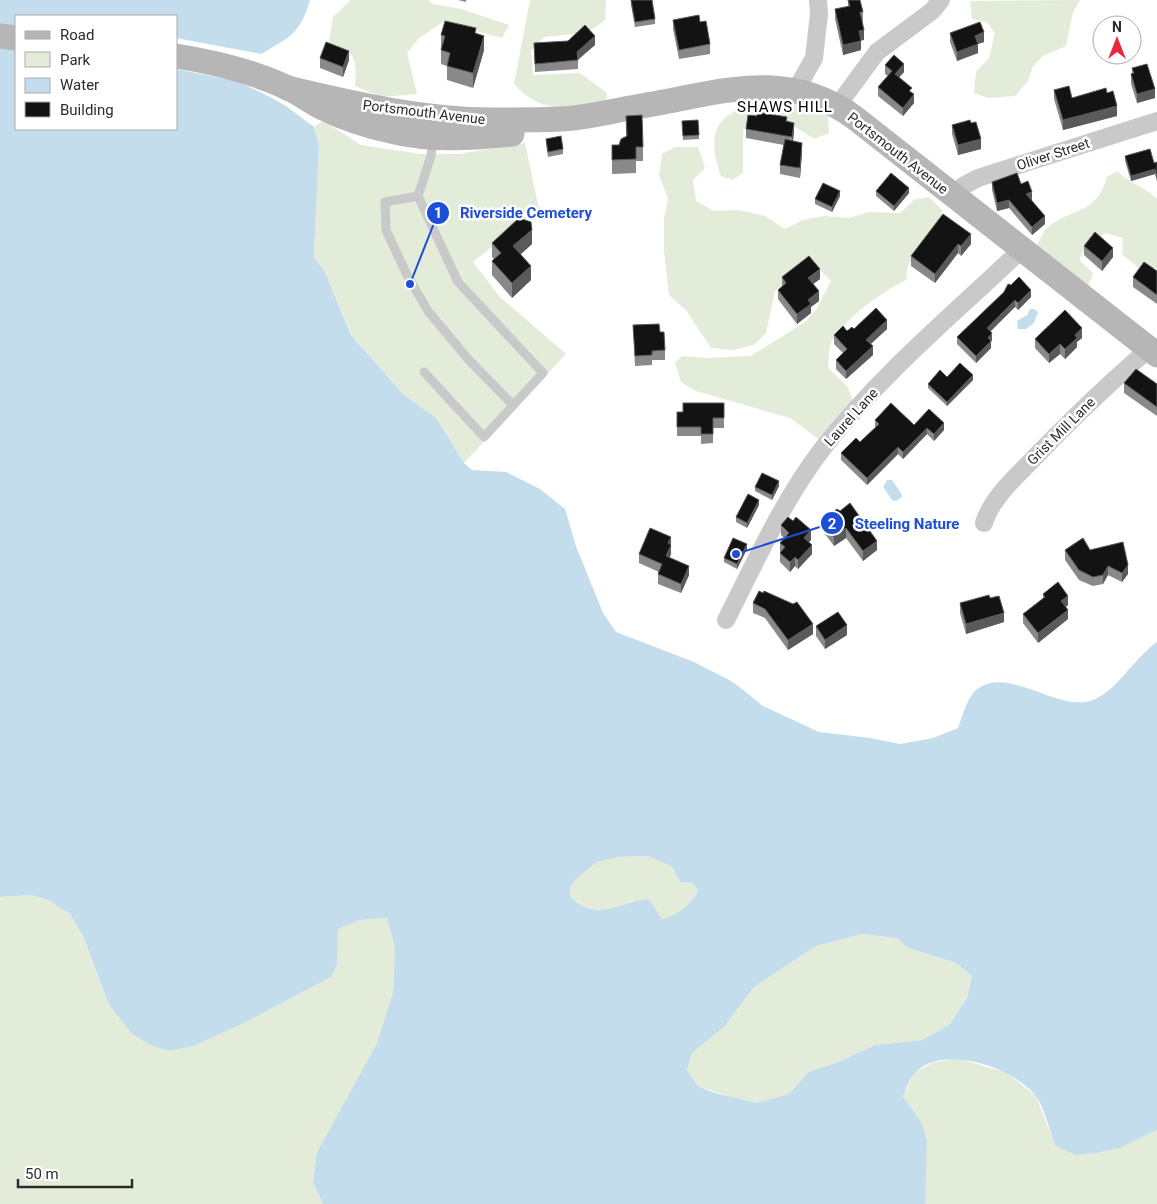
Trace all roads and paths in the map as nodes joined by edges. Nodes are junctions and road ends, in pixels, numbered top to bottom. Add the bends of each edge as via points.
1 (818, 0) edge
2 (941, 0) edge
3 (0, 36) edge
4 (15, 38) edge
5 (178, 56) edge
6 (287, 88) junction
7 (796, 90) junction
8 (838, 106) junction
9 (562, 119) junction
10 (1157, 121) edge
11 (433, 138) junction
12 (418, 196) junction
13 (954, 197) junction
14 (1022, 249) junction
15 (1153, 352) edge
16 (424, 372) dead end
17 (513, 406) junction
18 (984, 523) dead end
19 (726, 620) dead end

1 - 7 street via 814,58
2 - 8 street via 932,11 877,52
3 - 4 main road
5 - 6 main road, Portsmouth Avenue via 238,70
6 - 9 main road, Portsmouth Avenue via 415,114 492,120
6 - 11 main road, Portsmouth Avenue via 345,117 390,131
7 - 8 main road, Portsmouth Avenue
7 - 9 main road, Portsmouth Avenue via 765,87 728,89
8 - 13 main road, Portsmouth Avenue
9 - 11 main road, Portsmouth Avenue via 518,133
10 - 13 street, Oliver Street via 978,178 963,186
11 - 12 lane via 431,156
12 - 17 lane via 458,282 543,373
12 - 17 lane via 385,202 386,230 428,311
13 - 14 main road, Portsmouth Avenue
14 - 15 main road, Portsmouth Avenue
14 - 19 street, Laurel Lane via 887,376 823,448 787,502
15 - 18 street, Grist Mill Lane via 1065,425 1003,492
16 - 17 lane via 484,437

